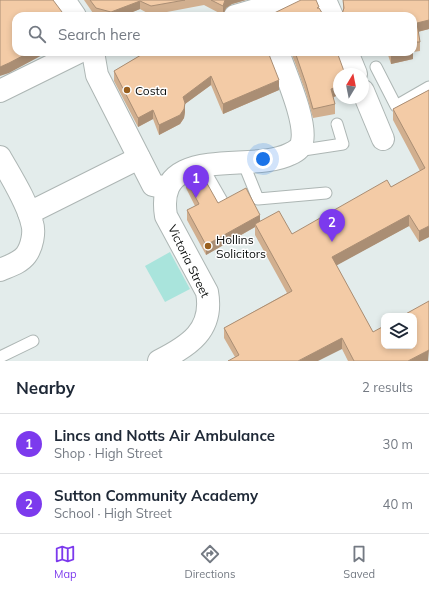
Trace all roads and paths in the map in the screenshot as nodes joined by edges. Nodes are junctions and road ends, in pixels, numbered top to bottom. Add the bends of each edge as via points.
1 (291, 0) edge
2 (325, 0) edge
3 (264, 12) edge
4 (330, 12) edge
5 (71, 56) edge
6 (93, 56) edge
7 (279, 56) edge
8 (349, 56) edge
9 (376, 67) dead end
10 (354, 68) edge
11 (429, 87) edge
12 (0, 91) edge
13 (368, 104) edge
14 (337, 124) dead end
15 (383, 139) dead end
16 (299, 147) junction
17 (0, 156) edge
18 (139, 158) junction
19 (243, 162) junction
20 (202, 166) junction
21 (167, 188) junction
22 (326, 193) dead end
23 (222, 201) edge
24 (29, 213) junction
25 (8, 266) edge
26 (33, 341) dead end
27 (0, 357) edge
28 (159, 361) edge

1 - 3 street
2 - 4 street
5 - 12 street
6 - 18 street via 97,75
7 - 16 street via 303,130
8 - 10 street
9 - 11 lane via 396,106
13 - 15 street
14 - 16 lane via 342,144
16 - 19 street via 281,159
17 - 24 street
18 - 21 street via 153,185
18 - 24 street
19 - 20 street
19 - 22 lane via 258,199
20 - 21 street via 174,177
20 - 23 lane
21 - 28 street, Victoria Street via 164,203 166,216 207,292 209,304 207,321 199,333 176,352
24 - 25 street via 33,224 31,246 26,255
26 - 27 lane

